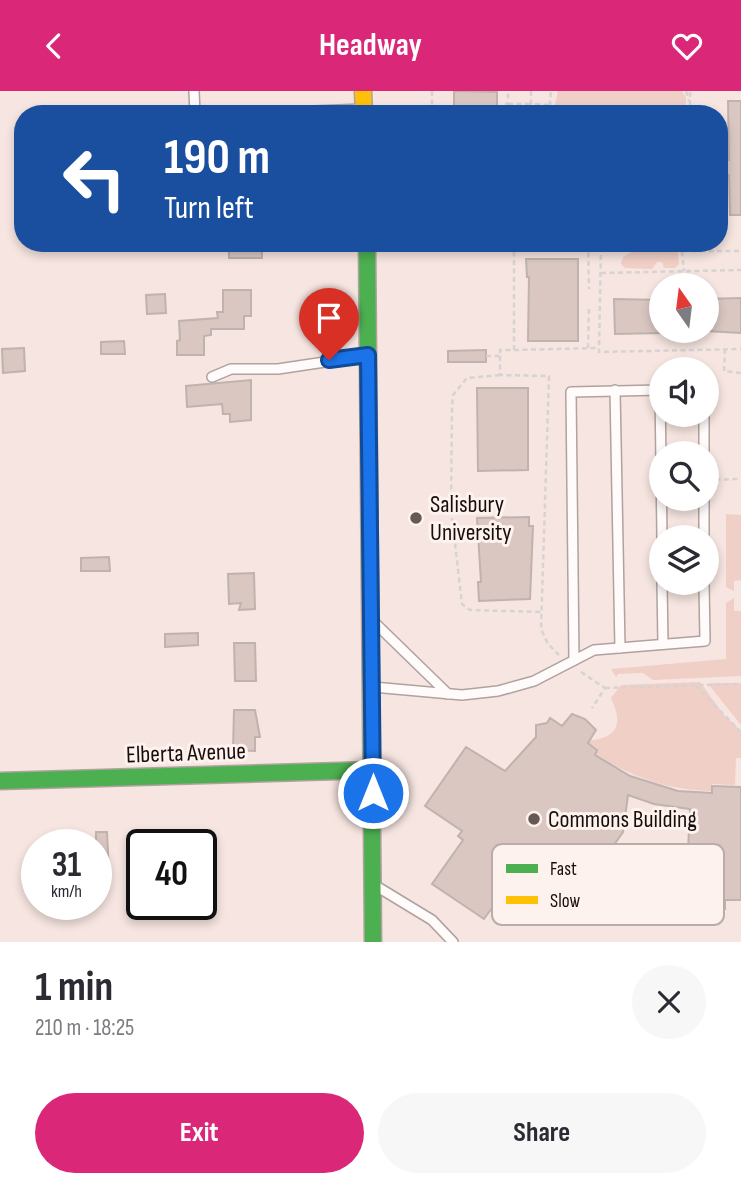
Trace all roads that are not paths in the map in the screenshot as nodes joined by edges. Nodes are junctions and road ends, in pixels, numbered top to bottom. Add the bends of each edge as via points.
1 (367, 252) edge
2 (368, 355) junction
3 (212, 377) dead end
4 (615, 390) junction
5 (649, 390) edge
6 (661, 427) edge
7 (662, 525) edge
8 (662, 595) edge
9 (705, 595) edge
10 (372, 621) junction
11 (663, 644) junction
12 (620, 647) junction
13 (571, 661) junction
14 (373, 687) junction
15 (448, 694) junction
16 (373, 770) junction
17 (0, 781) edge
18 (373, 885) junction
19 (373, 942) edge
20 (453, 942) edge

1 - 2 street
2 - 3 lane via 278,369 231,369
2 - 10 street
4 - 5 lane
4 - 12 lane
4 - 13 lane via 571,391
6 - 7 lane
8 - 11 lane
9 - 11 lane via 705,641
10 - 14 street
10 - 15 lane
11 - 12 lane
12 - 13 lane via 594,650
13 - 15 lane via 534,681 498,691
14 - 15 lane
14 - 16 street
16 - 17 street, Elberta Avenue
16 - 18 street
18 - 19 street
18 - 20 lane via 432,921

